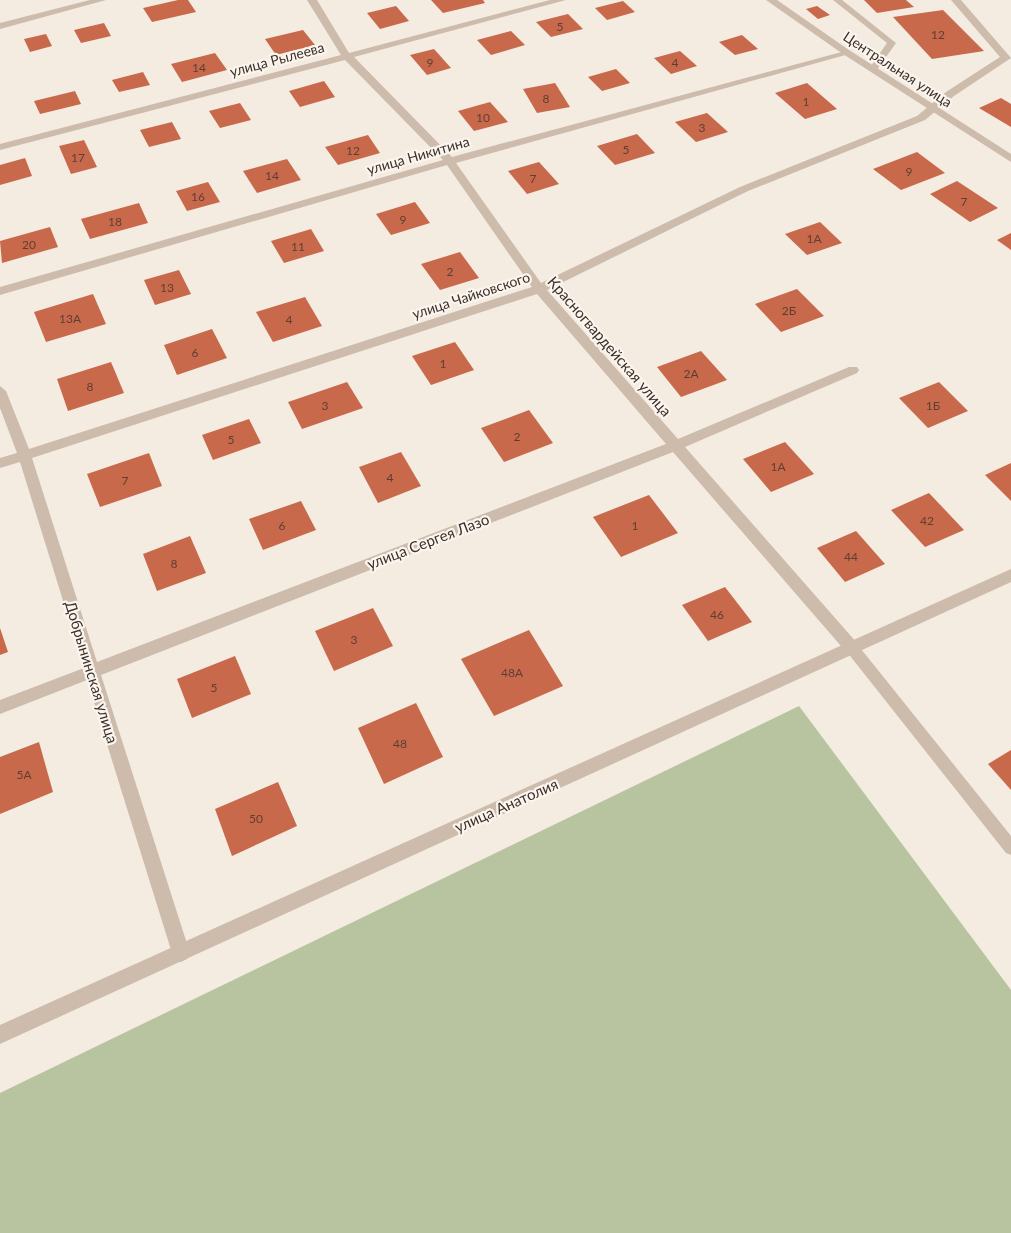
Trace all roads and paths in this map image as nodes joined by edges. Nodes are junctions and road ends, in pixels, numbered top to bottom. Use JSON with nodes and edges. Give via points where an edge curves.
{"nodes":[{"id":1,"x":101,"y":0,"type":"edge"},
{"id":2,"x":312,"y":0,"type":"edge"},
{"id":3,"x":561,"y":0,"type":"edge"},
{"id":4,"x":771,"y":0,"type":"edge"},
{"id":5,"x":837,"y":0,"type":"edge"},
{"id":6,"x":956,"y":0,"type":"edge"},
{"id":7,"x":0,"y":26,"type":"edge"},
{"id":8,"x":846,"y":52,"type":"junction"},
{"id":9,"x":346,"y":55,"type":"junction"},
{"id":10,"x":873,"y":69,"type":"junction"},
{"id":11,"x":933,"y":108,"type":"junction"},
{"id":12,"x":0,"y":147,"type":"edge"},
{"id":13,"x":1011,"y":159,"type":"edge"},
{"id":14,"x":450,"y":161,"type":"junction"},
{"id":15,"x":539,"y":289,"type":"junction"},
{"id":16,"x":0,"y":291,"type":"edge"},
{"id":17,"x":853,"y":370,"type":"dead end"},
{"id":18,"x":0,"y":391,"type":"edge"},
{"id":19,"x":674,"y":446,"type":"junction"},
{"id":20,"x":24,"y":454,"type":"junction"},
{"id":21,"x":0,"y":462,"type":"edge"},
{"id":22,"x":1011,"y":575,"type":"edge"},
{"id":23,"x":852,"y":648,"type":"junction"},
{"id":24,"x":92,"y":671,"type":"junction"},
{"id":25,"x":0,"y":707,"type":"edge"},
{"id":26,"x":1011,"y":848,"type":"edge"},
{"id":27,"x":181,"y":953,"type":"junction"},
{"id":28,"x":0,"y":1035,"type":"edge"}],
"edges":[{"from":1,"to":7,"type":"street"},
{"from":2,"to":9,"type":"street","name":"Красногвардейская улица"},
{"from":3,"to":9,"type":"street","name":"улица Рылеева"},
{"from":4,"to":8,"type":"street","name":"Центральная улица"},
{"from":5,"to":10,"type":"lane","via":[[892,43]]},
{"from":6,"to":11,"type":"street","name":"улица Чайковского","via":[[1006,58]]},
{"from":8,"to":10,"type":"street","name":"Центральная улица"},
{"from":8,"to":14,"type":"street","name":"улица Никитина"},
{"from":9,"to":12,"type":"street","name":"улица Рылеева"},
{"from":9,"to":14,"type":"street","name":"Красногвардейская улица"},
{"from":10,"to":11,"type":"street","name":"Центральная улица"},
{"from":11,"to":13,"type":"street","name":"Центральная улица"},
{"from":11,"to":15,"type":"street","name":"улица Чайковского","via":[[921,118],[744,189]]},
{"from":14,"to":15,"type":"street","name":"Красногвардейская улица"},
{"from":14,"to":16,"type":"street","name":"улица Никитина"},
{"from":15,"to":19,"type":"street","name":"Красногвардейская улица"},
{"from":15,"to":20,"type":"street","name":"улица Чайковского"},
{"from":17,"to":19,"type":"street","name":"улица Сергея Лазо"},
{"from":18,"to":20,"type":"street","name":"Добрынинская улица"},
{"from":19,"to":23,"type":"street","name":"Красногвардейская улица"},
{"from":19,"to":24,"type":"street","name":"улица Сергея Лазо"},
{"from":20,"to":21,"type":"street","name":"улица Чайковского"},
{"from":20,"to":24,"type":"street","name":"Добрынинская улица"},
{"from":22,"to":23,"type":"street","name":"улица Анатолия"},
{"from":23,"to":26,"type":"lane"},
{"from":23,"to":27,"type":"street","name":"улица Анатолия"},
{"from":24,"to":25,"type":"street","name":"улица Сергея Лазо"},
{"from":24,"to":27,"type":"street","name":"Добрынинская улица"},
{"from":27,"to":28,"type":"street","name":"улица Анатолия"}]}
